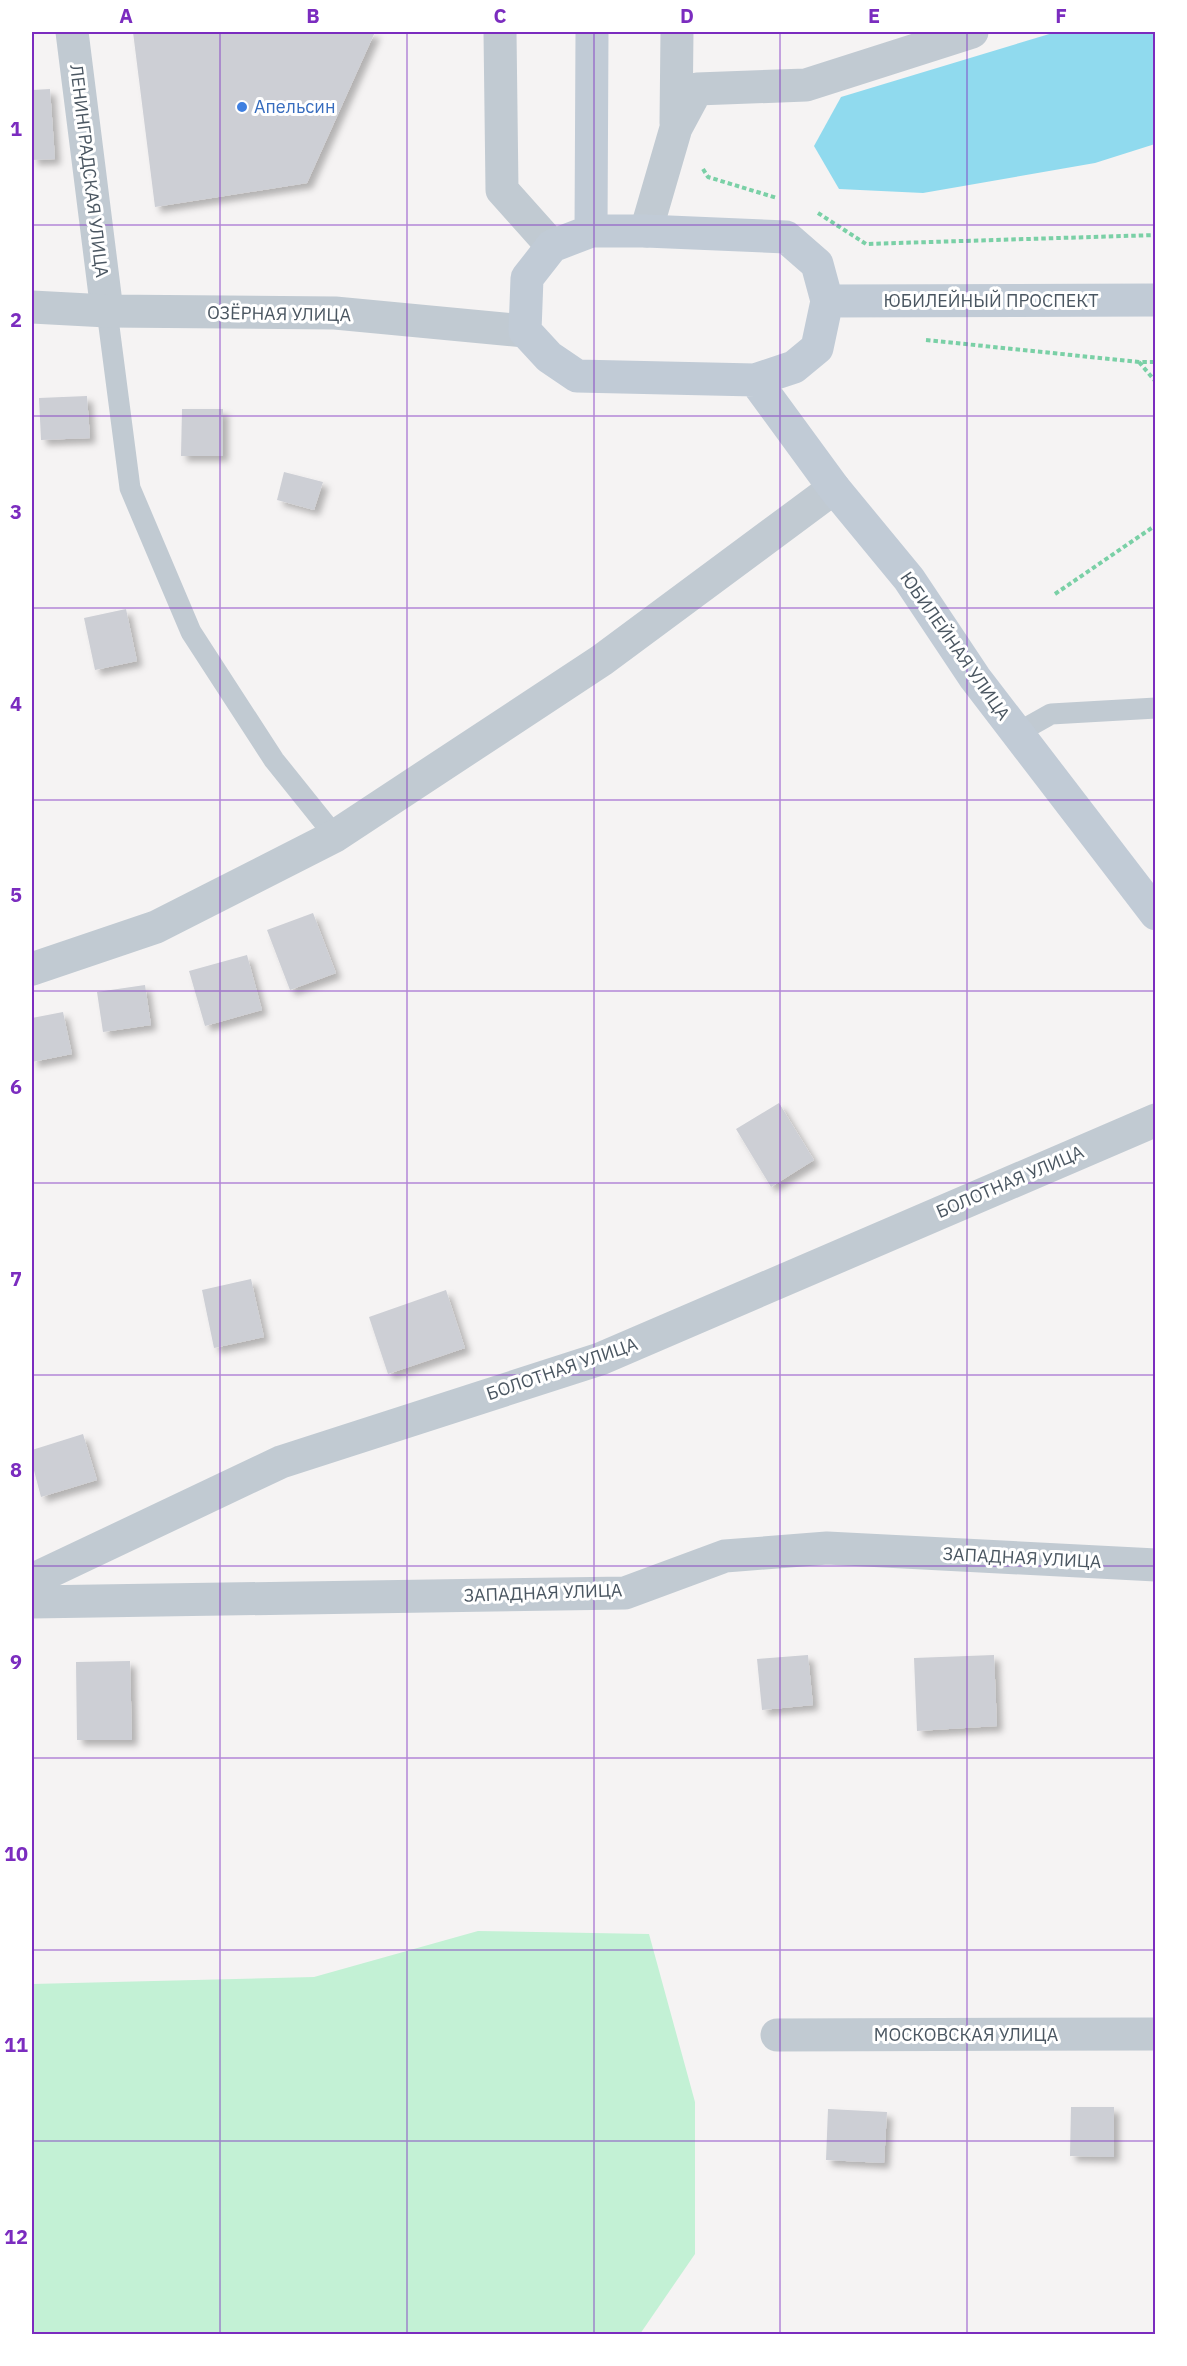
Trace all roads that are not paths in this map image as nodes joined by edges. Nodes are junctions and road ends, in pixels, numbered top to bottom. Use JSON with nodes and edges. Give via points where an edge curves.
{"nodes":[{"id":1,"x":72,"y":32,"type":"edge"},
{"id":2,"x":500,"y":32,"type":"edge"},
{"id":3,"x":592,"y":32,"type":"edge"},
{"id":4,"x":677,"y":32,"type":"edge"},
{"id":5,"x":972,"y":32,"type":"edge"},
{"id":6,"x":676,"y":128,"type":"junction"},
{"id":7,"x":591,"y":231,"type":"junction"},
{"id":8,"x":646,"y":231,"type":"junction"},
{"id":9,"x":552,"y":246,"type":"junction"},
{"id":10,"x":1155,"y":300,"type":"edge"},
{"id":11,"x":826,"y":301,"type":"junction"},
{"id":12,"x":32,"y":307,"type":"edge"},
{"id":13,"x":107,"y":311,"type":"junction"},
{"id":14,"x":525,"y":331,"type":"junction"},
{"id":15,"x":754,"y":380,"type":"junction"},
{"id":16,"x":834,"y":488,"type":"junction"},
{"id":17,"x":1155,"y":708,"type":"edge"},
{"id":18,"x":1017,"y":733,"type":"junction"},
{"id":19,"x":335,"y":836,"type":"junction"},
{"id":20,"x":1155,"y":914,"type":"edge"},
{"id":21,"x":32,"y":969,"type":"edge"},
{"id":22,"x":1155,"y":1120,"type":"edge"},
{"id":23,"x":1155,"y":1565,"type":"edge"},
{"id":24,"x":32,"y":1580,"type":"edge"},
{"id":25,"x":32,"y":1602,"type":"edge"},
{"id":26,"x":1155,"y":2034,"type":"edge"},
{"id":27,"x":777,"y":2035,"type":"dead end"}],
"edges":[{"from":1,"to":13,"type":"street","name":"ЛЕНИНГРАДСКАЯ УЛИЦА"},
{"from":2,"to":9,"type":"street","via":[[502,190]]},
{"from":3,"to":7,"type":"main road"},
{"from":4,"to":6,"type":"street"},
{"from":5,"to":6,"type":"street","via":[[806,85],[697,89]]},
{"from":6,"to":8,"type":"street"},
{"from":7,"to":8,"type":"main road"},
{"from":7,"to":9,"type":"main road"},
{"from":8,"to":11,"type":"main road","via":[[786,237],[817,264]]},
{"from":9,"to":14,"type":"main road","via":[[527,278]]},
{"from":10,"to":11,"type":"main road","name":"ЮБИЛЕЙНЫЙ ПРОСПЕКТ"},
{"from":11,"to":15,"type":"main road","via":[[817,348],[794,367]]},
{"from":12,"to":13,"type":"street","name":"ОЗЁРНАЯ УЛИЦА"},
{"from":13,"to":14,"type":"street","name":"ОЗЁРНАЯ УЛИЦА","via":[[335,313]]},
{"from":13,"to":19,"type":"lane","via":[[130,488],[187,622],[274,760]]},
{"from":14,"to":15,"type":"main road","via":[[549,357],[577,376]]},
{"from":15,"to":16,"type":"main road","name":"ЮБИЛЕЙНАЯ УЛИЦА"},
{"from":16,"to":18,"type":"main road","name":"ЮБИЛЕЙНАЯ УЛИЦА","via":[[909,579]]},
{"from":16,"to":19,"type":"street","via":[[602,660]]},
{"from":17,"to":18,"type":"lane","via":[[1051,714]]},
{"from":18,"to":20,"type":"main road","name":"ЮБИЛЕЙНАЯ УЛИЦА"},
{"from":19,"to":21,"type":"street","via":[[156,927]]},
{"from":22,"to":24,"type":"street","name":"БОЛОТНАЯ УЛИЦА","via":[[600,1359],[281,1462]]},
{"from":23,"to":25,"type":"street","name":"ЗАПАДНАЯ УЛИЦА","via":[[827,1548],[725,1556],[625,1593]]},
{"from":26,"to":27,"type":"street","name":"МОСКОВСКАЯ УЛИЦА"}]}
